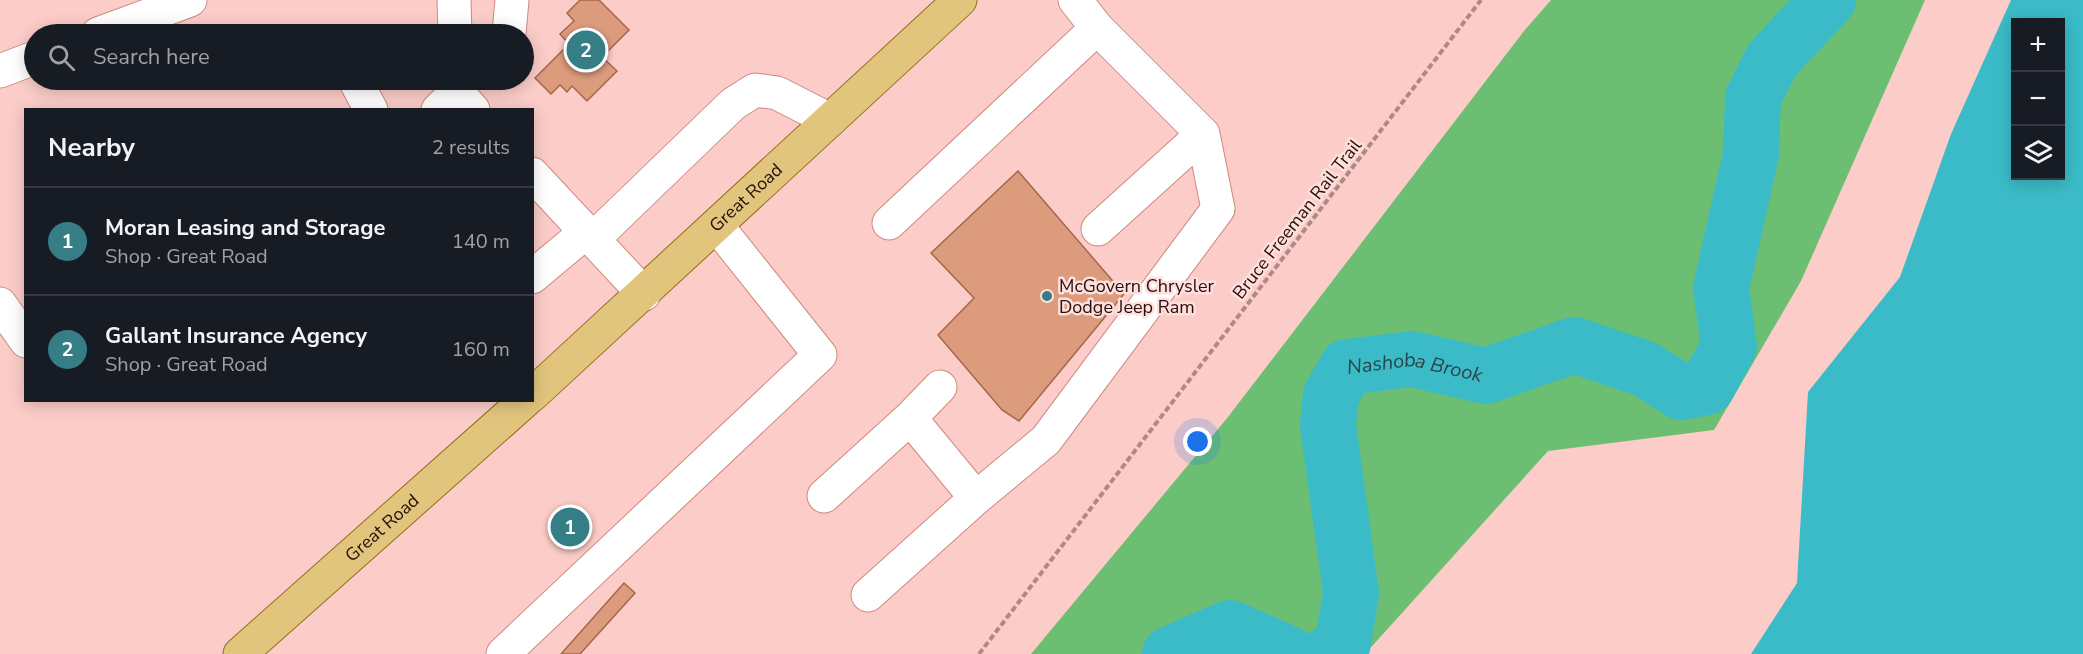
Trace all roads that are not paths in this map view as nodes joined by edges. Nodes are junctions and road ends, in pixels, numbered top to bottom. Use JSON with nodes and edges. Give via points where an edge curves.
{"nodes":[{"id":1,"x":190,"y":0,"type":"edge"},
{"id":2,"x":454,"y":0,"type":"edge"},
{"id":3,"x":512,"y":0,"type":"edge"},
{"id":4,"x":960,"y":0,"type":"edge"},
{"id":5,"x":1075,"y":0,"type":"edge"},
{"id":6,"x":125,"y":24,"type":"edge"},
{"id":7,"x":455,"y":24,"type":"edge"},
{"id":8,"x":510,"y":24,"type":"edge"},
{"id":9,"x":1097,"y":28,"type":"junction"},
{"id":10,"x":24,"y":62,"type":"edge"},
{"id":11,"x":0,"y":71,"type":"edge"},
{"id":12,"x":360,"y":90,"type":"edge"},
{"id":13,"x":370,"y":108,"type":"edge"},
{"id":14,"x":831,"y":120,"type":"junction"},
{"id":15,"x":1203,"y":134,"type":"junction"},
{"id":16,"x":534,"y":176,"type":"edge"},
{"id":17,"x":890,"y":223,"type":"dead end"},
{"id":18,"x":717,"y":226,"type":"junction"},
{"id":19,"x":1098,"y":229,"type":"dead end"},
{"id":20,"x":590,"y":236,"type":"junction"},
{"id":21,"x":534,"y":276,"type":"edge"},
{"id":22,"x":644,"y":294,"type":"junction"},
{"id":23,"x":0,"y":304,"type":"edge"},
{"id":24,"x":24,"y":338,"type":"edge"},
{"id":25,"x":940,"y":387,"type":"dead end"},
{"id":26,"x":534,"y":393,"type":"edge"},
{"id":27,"x":524,"y":402,"type":"edge"},
{"id":28,"x":910,"y":418,"type":"junction"},
{"id":29,"x":824,"y":495,"type":"dead end"},
{"id":30,"x":976,"y":498,"type":"junction"},
{"id":31,"x":868,"y":595,"type":"dead end"},
{"id":32,"x":240,"y":654,"type":"edge"},
{"id":33,"x":503,"y":654,"type":"edge"}],
"edges":[{"from":1,"to":6,"type":"lane"},
{"from":2,"to":7,"type":"lane"},
{"from":3,"to":8,"type":"lane"},
{"from":4,"to":14,"type":"main road","name":"Great Road"},
{"from":5,"to":9,"type":"lane"},
{"from":9,"to":15,"type":"lane"},
{"from":9,"to":17,"type":"lane"},
{"from":10,"to":11,"type":"lane"},
{"from":12,"to":13,"type":"lane"},
{"from":14,"to":18,"type":"main road","name":"Great Road"},
{"from":14,"to":20,"type":"lane","via":[[777,93],[755,90],[733,104]]},
{"from":15,"to":19,"type":"lane"},
{"from":15,"to":30,"type":"lane","via":[[1218,209],[1046,440]]},
{"from":16,"to":20,"type":"lane"},
{"from":18,"to":22,"type":"main road","name":"Great Road"},
{"from":18,"to":33,"type":"lane","via":[[819,354]]},
{"from":20,"to":21,"type":"lane"},
{"from":20,"to":22,"type":"lane"},
{"from":22,"to":26,"type":"main road","name":"Great Road"},
{"from":23,"to":24,"type":"lane"},
{"from":25,"to":28,"type":"lane"},
{"from":27,"to":32,"type":"main road","name":"Great Road"},
{"from":28,"to":29,"type":"lane"},
{"from":28,"to":30,"type":"lane"},
{"from":30,"to":31,"type":"lane"}]}
